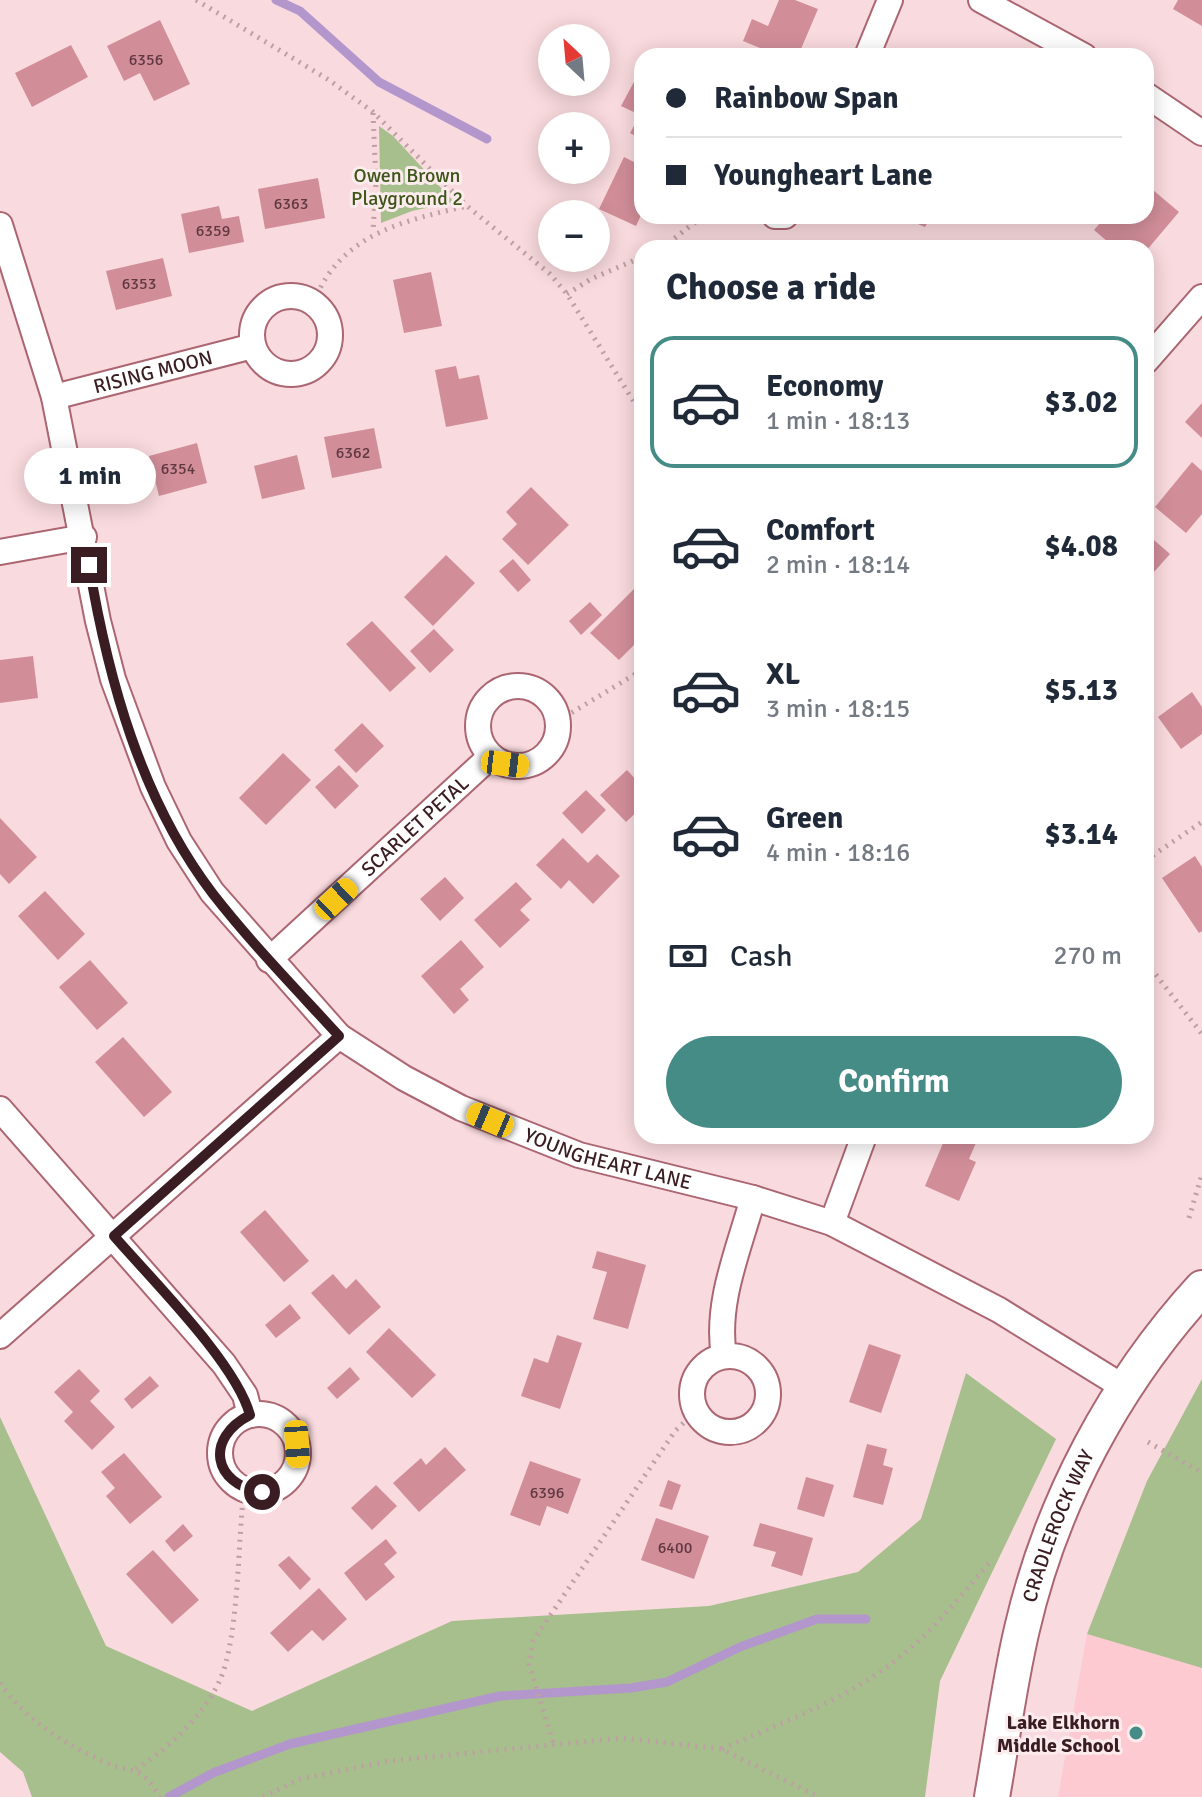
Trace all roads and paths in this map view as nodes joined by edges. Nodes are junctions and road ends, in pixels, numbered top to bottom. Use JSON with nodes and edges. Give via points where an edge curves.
{"nodes":[{"id":1,"x":196,"y":0,"type":"edge"},
{"id":2,"x":890,"y":0,"type":"edge"},
{"id":3,"x":981,"y":0,"type":"edge"},
{"id":4,"x":870,"y":48,"type":"edge"},
{"id":5,"x":1069,"y":48,"type":"edge"},
{"id":6,"x":1154,"y":100,"type":"edge"},
{"id":7,"x":373,"y":112,"type":"junction"},
{"id":8,"x":1202,"y":133,"type":"edge"},
{"id":9,"x":467,"y":206,"type":"junction"},
{"id":10,"x":693,"y":224,"type":"edge"},
{"id":11,"x":0,"y":225,"type":"edge"},
{"id":12,"x":373,"y":232,"type":"junction"},
{"id":13,"x":672,"y":240,"type":"edge"},
{"id":14,"x":634,"y":260,"type":"edge"},
{"id":15,"x":567,"y":294,"type":"junction"},
{"id":16,"x":1202,"y":297,"type":"edge"},
{"id":17,"x":314,"y":302,"type":"junction"},
{"id":18,"x":253,"y":346,"type":"junction"},
{"id":19,"x":1154,"y":352,"type":"edge"},
{"id":20,"x":54,"y":397,"type":"junction"},
{"id":21,"x":634,"y":402,"type":"edge"},
{"id":22,"x":84,"y":537,"type":"junction"},
{"id":23,"x":0,"y":552,"type":"edge"},
{"id":24,"x":634,"y":675,"type":"edge"},
{"id":25,"x":558,"y":721,"type":"junction"},
{"id":26,"x":491,"y":756,"type":"junction"},
{"id":27,"x":1202,"y":822,"type":"edge"},
{"id":28,"x":1154,"y":855,"type":"edge"},
{"id":29,"x":269,"y":960,"type":"junction"},
{"id":30,"x":1154,"y":972,"type":"edge"},
{"id":31,"x":1202,"y":1034,"type":"edge"},
{"id":32,"x":339,"y":1036,"type":"junction"},
{"id":33,"x":0,"y":1109,"type":"edge"},
{"id":34,"x":861,"y":1144,"type":"edge"},
{"id":35,"x":1202,"y":1174,"type":"edge"},
{"id":36,"x":753,"y":1198,"type":"junction"},
{"id":37,"x":1189,"y":1218,"type":"dead end"},
{"id":38,"x":832,"y":1223,"type":"junction"},
{"id":39,"x":114,"y":1236,"type":"junction"},
{"id":40,"x":1202,"y":1288,"type":"edge"},
{"id":41,"x":0,"y":1336,"type":"edge"},
{"id":42,"x":724,"y":1356,"type":"junction"},
{"id":43,"x":1125,"y":1388,"type":"junction"},
{"id":44,"x":695,"y":1412,"type":"junction"},
{"id":45,"x":250,"y":1415,"type":"junction"},
{"id":46,"x":1148,"y":1442,"type":"dead end"},
{"id":47,"x":1202,"y":1473,"type":"edge"},
{"id":48,"x":244,"y":1489,"type":"junction"},
{"id":49,"x":989,"y":1563,"type":"dead end"},
{"id":50,"x":0,"y":1683,"type":"edge"},
{"id":51,"x":553,"y":1742,"type":"junction"},
{"id":52,"x":721,"y":1749,"type":"junction"},
{"id":53,"x":136,"y":1769,"type":"junction"},
{"id":54,"x":160,"y":1797,"type":"edge"},
{"id":55,"x":263,"y":1797,"type":"edge"},
{"id":56,"x":819,"y":1797,"type":"edge"},
{"id":57,"x":992,"y":1797,"type":"edge"}],
"edges":[{"from":1,"to":7,"type":"path"},
{"from":2,"to":4,"type":"street"},
{"from":3,"to":5,"type":"street"},
{"from":6,"to":8,"type":"street"},
{"from":7,"to":9,"type":"path"},
{"from":7,"to":12,"type":"path"},
{"from":9,"to":12,"type":"path"},
{"from":9,"to":15,"type":"path"},
{"from":10,"to":13,"type":"path"},
{"from":11,"to":20,"type":"street","name":"YOUNGHEART LANE"},
{"from":12,"to":17,"type":"path","via":[[323,278]]},
{"from":14,"to":15,"type":"path"},
{"from":15,"to":21,"type":"path"},
{"from":16,"to":19,"type":"street"},
{"from":17,"to":18,"type":"street","via":[[281,297],[264,306],[254,320]]},
{"from":17,"to":18,"type":"street","via":[[326,315],[330,344],[309,371],[275,372]]},
{"from":18,"to":20,"type":"street","name":"RISING MOON"},
{"from":20,"to":22,"type":"street","name":"YOUNGHEART LANE"},
{"from":22,"to":23,"type":"street"},
{"from":22,"to":29,"type":"street","name":"YOUNGHEART LANE","via":[[113,679],[153,787],[212,892]]},
{"from":24,"to":25,"type":"path"},
{"from":25,"to":26,"type":"street","via":[[557,735],[542,758],[522,766]]},
{"from":25,"to":26,"type":"street","via":[[551,704],[528,687],[495,693],[478,721],[480,739]]},
{"from":26,"to":29,"type":"street","name":"SCARLET PETAL"},
{"from":27,"to":28,"type":"path"},
{"from":29,"to":32,"type":"street","name":"YOUNGHEART LANE"},
{"from":30,"to":31,"type":"path"},
{"from":32,"to":36,"type":"street","name":"YOUNGHEART LANE","via":[[404,1078],[518,1132],[579,1155]]},
{"from":32,"to":39,"type":"street"},
{"from":33,"to":39,"type":"street"},
{"from":34,"to":38,"type":"street"},
{"from":35,"to":37,"type":"path"},
{"from":36,"to":38,"type":"street","name":"YOUNGHEART LANE"},
{"from":36,"to":42,"type":"street","via":[[723,1308]]},
{"from":38,"to":43,"type":"street","name":"YOUNGHEART LANE","via":[[987,1303]]},
{"from":39,"to":41,"type":"street"},
{"from":39,"to":45,"type":"street","via":[[224,1364],[245,1395]]},
{"from":40,"to":43,"type":"street","name":"CRADLEROCK WAY"},
{"from":42,"to":44,"type":"street","via":[[710,1361],[693,1382]]},
{"from":42,"to":44,"type":"street","via":[[743,1357],[764,1375],[766,1409],[745,1430],[727,1433],[704,1423]]},
{"from":43,"to":57,"type":"street","name":"CRADLEROCK WAY","via":[[1083,1462],[1041,1567],[1022,1629]]},
{"from":44,"to":51,"type":"path","via":[[675,1431],[533,1641],[529,1664]]},
{"from":45,"to":48,"type":"street","via":[[232,1424],[220,1450],[223,1470]]},
{"from":45,"to":48,"type":"street","via":[[267,1415],[290,1429],[298,1460],[279,1486],[262,1492]]},
{"from":46,"to":47,"type":"path"},
{"from":48,"to":53,"type":"path","via":[[232,1623],[221,1678],[179,1733]]},
{"from":49,"to":52,"type":"path","via":[[930,1631],[895,1661],[862,1683]]},
{"from":50,"to":53,"type":"path","via":[[39,1725],[109,1764]]},
{"from":51,"to":52,"type":"path","via":[[621,1738]]},
{"from":51,"to":55,"type":"path","via":[[389,1761],[300,1779]]},
{"from":52,"to":56,"type":"path"},
{"from":53,"to":54,"type":"path","via":[[149,1778]]}]}
